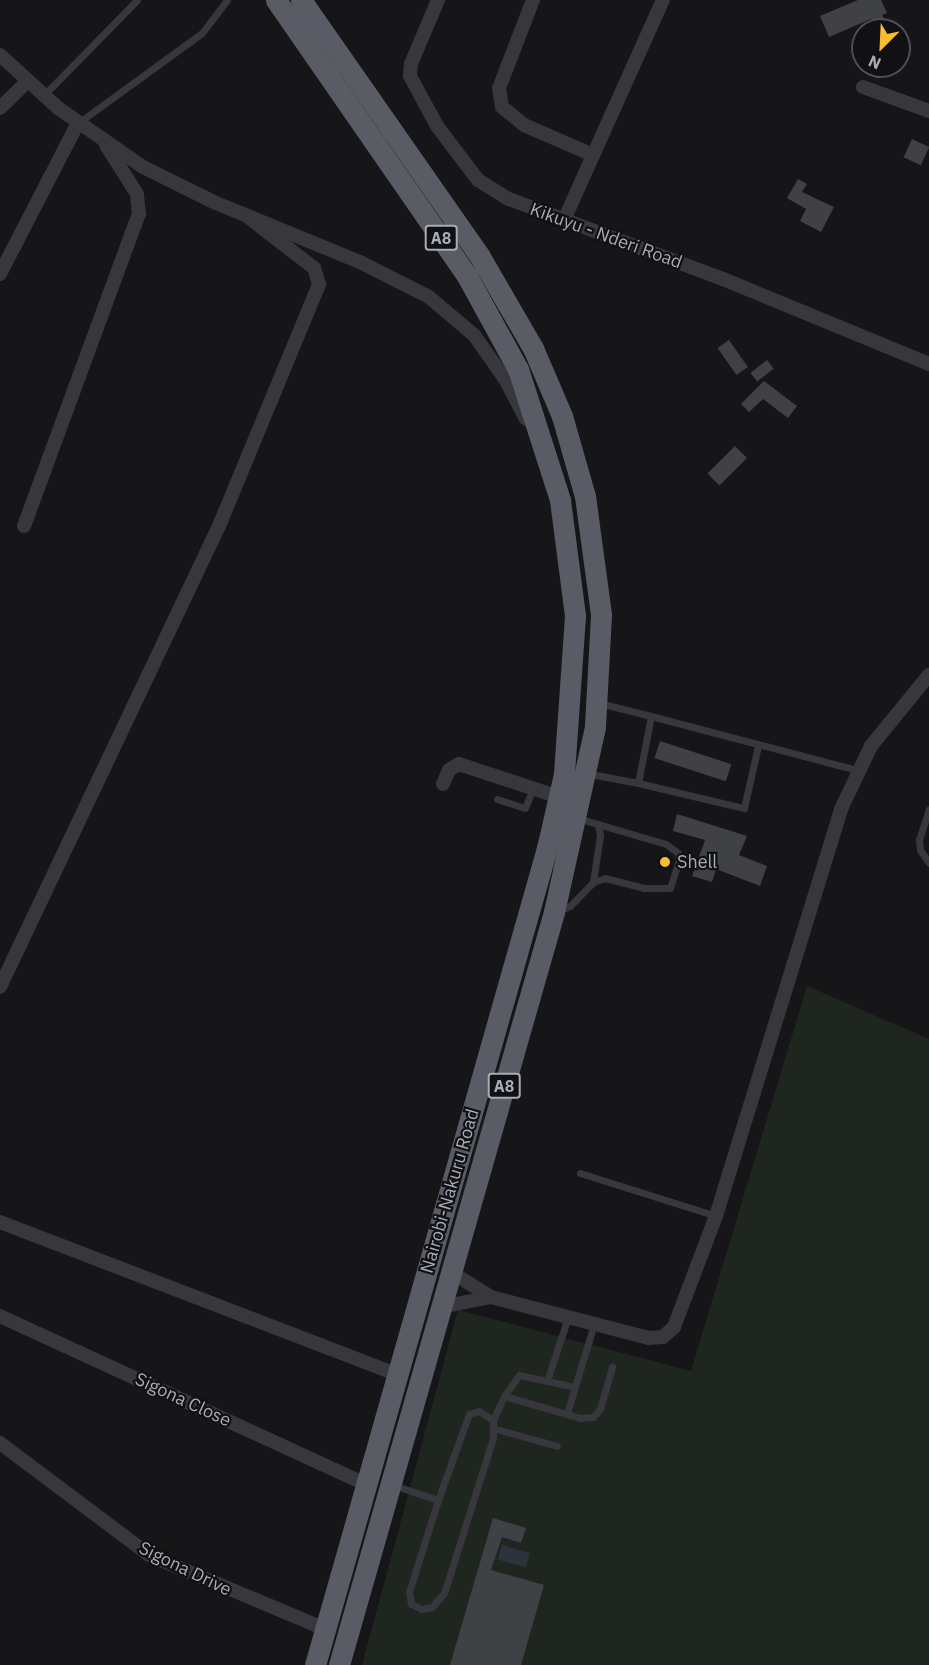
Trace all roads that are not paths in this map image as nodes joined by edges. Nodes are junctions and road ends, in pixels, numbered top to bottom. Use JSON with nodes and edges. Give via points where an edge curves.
{"nodes":[{"id":1,"x":137,"y":0,"type":"edge"},
{"id":2,"x":227,"y":0,"type":"edge"},
{"id":3,"x":276,"y":0,"type":"edge"},
{"id":4,"x":301,"y":0,"type":"edge"},
{"id":5,"x":438,"y":0,"type":"edge"},
{"id":6,"x":533,"y":0,"type":"edge"},
{"id":7,"x":663,"y":0,"type":"edge"},
{"id":8,"x":0,"y":55,"type":"edge"},
{"id":9,"x":27,"y":82,"type":"junction"},
{"id":10,"x":863,"y":87,"type":"dead end"},
{"id":11,"x":43,"y":96,"type":"junction"},
{"id":12,"x":0,"y":108,"type":"edge"},
{"id":13,"x":929,"y":111,"type":"edge"},
{"id":14,"x":78,"y":123,"type":"junction"},
{"id":15,"x":104,"y":142,"type":"junction"},
{"id":16,"x":593,"y":155,"type":"junction"},
{"id":17,"x":248,"y":217,"type":"junction"},
{"id":18,"x":564,"y":220,"type":"junction"},
{"id":19,"x":0,"y":274,"type":"edge"},
{"id":20,"x":929,"y":364,"type":"edge"},
{"id":21,"x":560,"y":500,"type":"junction"},
{"id":22,"x":24,"y":526,"type":"dead end"},
{"id":23,"x":929,"y":675,"type":"edge"},
{"id":24,"x":599,"y":703,"type":"junction"},
{"id":25,"x":651,"y":716,"type":"junction"},
{"id":26,"x":758,"y":746,"type":"junction"},
{"id":27,"x":857,"y":770,"type":"junction"},
{"id":28,"x":586,"y":773,"type":"junction"},
{"id":29,"x":638,"y":783,"type":"junction"},
{"id":30,"x":443,"y":784,"type":"dead end"},
{"id":31,"x":533,"y":788,"type":"junction"},
{"id":32,"x":559,"y":797,"type":"junction"},
{"id":33,"x":497,"y":799,"type":"dead end"},
{"id":34,"x":929,"y":809,"type":"edge"},
{"id":35,"x":577,"y":818,"type":"junction"},
{"id":36,"x":598,"y":824,"type":"junction"},
{"id":37,"x":929,"y":863,"type":"edge"},
{"id":38,"x":593,"y":882,"type":"junction"},
{"id":39,"x":554,"y":912,"type":"junction"},
{"id":40,"x":0,"y":987,"type":"edge"},
{"id":41,"x":580,"y":1173,"type":"dead end"},
{"id":42,"x":716,"y":1216,"type":"junction"},
{"id":43,"x":0,"y":1222,"type":"edge"},
{"id":44,"x":451,"y":1272,"type":"junction"},
{"id":45,"x":491,"y":1297,"type":"junction"},
{"id":46,"x":441,"y":1307,"type":"junction"},
{"id":47,"x":0,"y":1316,"type":"edge"},
{"id":48,"x":568,"y":1317,"type":"junction"},
{"id":49,"x":594,"y":1324,"type":"junction"},
{"id":50,"x":612,"y":1367,"type":"dead end"},
{"id":51,"x":399,"y":1375,"type":"junction"},
{"id":52,"x":547,"y":1381,"type":"junction"},
{"id":53,"x":575,"y":1387,"type":"junction"},
{"id":54,"x":504,"y":1396,"type":"junction"},
{"id":55,"x":567,"y":1413,"type":"junction"},
{"id":56,"x":493,"y":1420,"type":"junction"},
{"id":57,"x":496,"y":1429,"type":"junction"},
{"id":58,"x":0,"y":1443,"type":"edge"},
{"id":59,"x":557,"y":1446,"type":"dead end"},
{"id":60,"x":366,"y":1484,"type":"junction"},
{"id":61,"x":390,"y":1484,"type":"junction"},
{"id":62,"x":438,"y":1500,"type":"junction"},
{"id":63,"x":325,"y":1629,"type":"junction"},
{"id":64,"x":315,"y":1665,"type":"edge"},
{"id":65,"x":339,"y":1665,"type":"edge"}],
"edges":[{"from":1,"to":11,"type":"lane"},
{"from":2,"to":14,"type":"lane","via":[[202,33]]},
{"from":3,"to":21,"type":"highway","number":"A8","via":[[481,299],[518,369]]},
{"from":4,"to":24,"type":"highway","number":"A8","via":[[479,255],[547,378],[585,496],[600,615]]},
{"from":5,"to":18,"type":"street","name":"Kikuyu - Nderi Road","via":[[411,64],[412,84],[436,126],[478,180],[508,199]]},
{"from":6,"to":16,"type":"street","via":[[499,88],[502,107],[524,125]]},
{"from":7,"to":16,"type":"street"},
{"from":8,"to":9,"type":"street"},
{"from":9,"to":11,"type":"street"},
{"from":9,"to":12,"type":"street"},
{"from":10,"to":13,"type":"street"},
{"from":11,"to":14,"type":"street"},
{"from":14,"to":15,"type":"street"},
{"from":14,"to":19,"type":"street"},
{"from":15,"to":17,"type":"street","via":[[169,182]]},
{"from":15,"to":22,"type":"street","via":[[137,194],[139,214]]},
{"from":16,"to":18,"type":"street"},
{"from":17,"to":21,"type":"street","via":[[360,262],[429,297],[464,324],[506,379],[533,432]]},
{"from":17,"to":40,"type":"street","via":[[314,268],[319,284],[219,526]]},
{"from":18,"to":20,"type":"street","name":"Kikuyu - Nderi Road","via":[[723,279]]},
{"from":21,"to":32,"type":"highway","name":"Nairobi-Nakuru Road","number":"A8","via":[[575,616],[572,701]]},
{"from":23,"to":27,"type":"street","via":[[878,736]]},
{"from":24,"to":25,"type":"lane"},
{"from":24,"to":28,"type":"highway","number":"A8"},
{"from":25,"to":26,"type":"lane"},
{"from":25,"to":29,"type":"lane"},
{"from":26,"to":27,"type":"lane"},
{"from":26,"to":29,"type":"lane","via":[[744,808]]},
{"from":27,"to":42,"type":"street","via":[[841,808]]},
{"from":28,"to":29,"type":"lane"},
{"from":28,"to":35,"type":"highway","number":"A8"},
{"from":30,"to":31,"type":"street","via":[[449,770],[459,764]]},
{"from":31,"to":32,"type":"street"},
{"from":31,"to":33,"type":"lane","via":[[525,808]]},
{"from":32,"to":51,"type":"highway","name":"Nairobi-Nakuru Road","number":"A8"},
{"from":34,"to":37,"type":"lane","via":[[920,840],[920,850]]},
{"from":35,"to":36,"type":"lane"},
{"from":35,"to":39,"type":"highway","number":"A8"},
{"from":36,"to":38,"type":"lane","via":[[600,836]]},
{"from":36,"to":38,"type":"lane","via":[[666,844],[678,853],[679,860],[670,888],[644,888],[605,878]]},
{"from":38,"to":39,"type":"lane","via":[[570,906]]},
{"from":39,"to":44,"type":"highway","number":"A8"},
{"from":41,"to":42,"type":"lane"},
{"from":42,"to":49,"type":"street","via":[[678,1317],[667,1335],[648,1338]]},
{"from":43,"to":51,"type":"street"},
{"from":44,"to":45,"type":"street"},
{"from":44,"to":46,"type":"highway","number":"A8"},
{"from":45,"to":46,"type":"street"},
{"from":45,"to":48,"type":"street"},
{"from":46,"to":61,"type":"highway","number":"A8"},
{"from":47,"to":60,"type":"street","name":"Sigona Close"},
{"from":48,"to":49,"type":"street"},
{"from":48,"to":52,"type":"lane"},
{"from":49,"to":53,"type":"lane"},
{"from":50,"to":55,"type":"lane","via":[[597,1414],[580,1418]]},
{"from":51,"to":60,"type":"highway","name":"Nairobi-Nakuru Road","number":"A8"},
{"from":52,"to":53,"type":"lane"},
{"from":52,"to":54,"type":"lane","via":[[519,1375]]},
{"from":53,"to":55,"type":"lane"},
{"from":54,"to":55,"type":"lane"},
{"from":54,"to":56,"type":"lane"},
{"from":56,"to":57,"type":"lane"},
{"from":56,"to":62,"type":"lane","via":[[479,1412],[469,1414]]},
{"from":57,"to":59,"type":"lane"},
{"from":57,"to":62,"type":"lane","via":[[444,1593],[439,1603],[421,1609],[411,1604],[409,1592]]},
{"from":58,"to":63,"type":"street","name":"Sigona Drive","via":[[149,1555]]},
{"from":60,"to":63,"type":"highway","name":"Nairobi-Nakuru Road","number":"A8"},
{"from":61,"to":62,"type":"lane"},
{"from":61,"to":65,"type":"highway","number":"A8"},
{"from":63,"to":64,"type":"highway","name":"Nairobi-Nakuru Road","number":"A8"}]}
